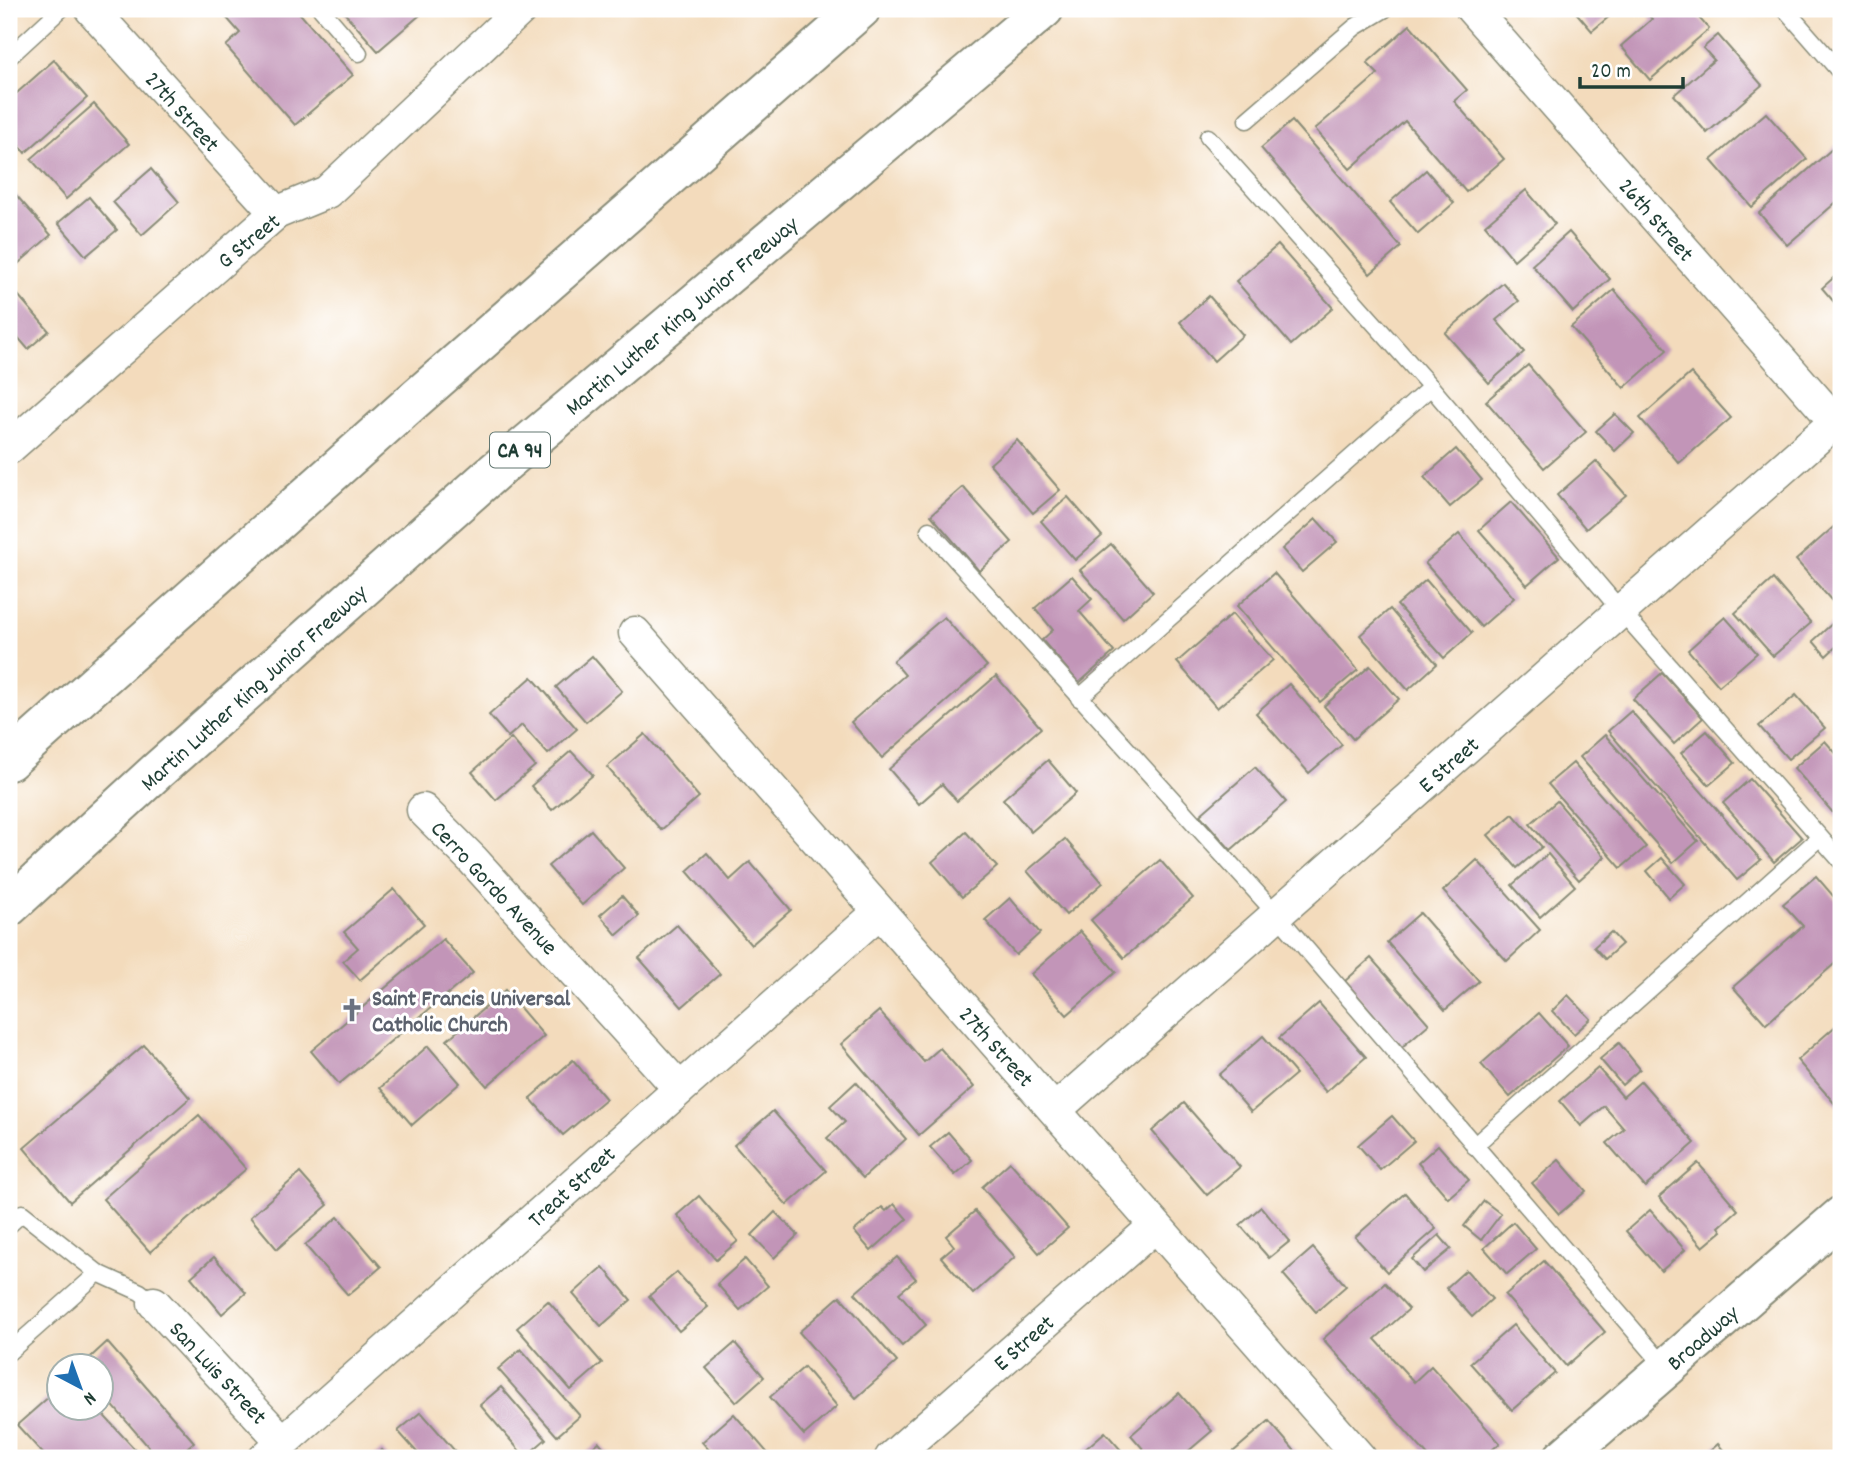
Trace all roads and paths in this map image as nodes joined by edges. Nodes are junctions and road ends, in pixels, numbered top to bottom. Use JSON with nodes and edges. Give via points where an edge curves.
{"nodes":[{"id":1,"x":61,"y":9,"type":"edge"},
{"id":2,"x":91,"y":9,"type":"edge"},
{"id":3,"x":321,"y":9,"type":"edge"},
{"id":4,"x":521,"y":9,"type":"edge"},
{"id":5,"x":861,"y":9,"type":"edge"},
{"id":6,"x":1044,"y":9,"type":"edge"},
{"id":7,"x":1385,"y":9,"type":"edge"},
{"id":8,"x":1472,"y":9,"type":"edge"},
{"id":9,"x":1785,"y":9,"type":"edge"},
{"id":10,"x":359,"y":52,"type":"dead end"},
{"id":11,"x":9,"y":57,"type":"edge"},
{"id":12,"x":1841,"y":72,"type":"edge"},
{"id":13,"x":1247,"y":120,"type":"dead end"},
{"id":14,"x":1208,"y":137,"type":"dead end"},
{"id":15,"x":276,"y":213,"type":"junction"},
{"id":16,"x":1431,"y":387,"type":"junction"},
{"id":17,"x":1839,"y":423,"type":"edge"},
{"id":18,"x":9,"y":448,"type":"edge"},
{"id":19,"x":929,"y":530,"type":"dead end"},
{"id":20,"x":1622,"y":612,"type":"junction"},
{"id":21,"x":635,"y":633,"type":"dead end"},
{"id":22,"x":1079,"y":698,"type":"junction"},
{"id":23,"x":9,"y":761,"type":"edge"},
{"id":24,"x":423,"y":810,"type":"dead end"},
{"id":25,"x":1819,"y":838,"type":"junction"},
{"id":26,"x":1841,"y":861,"type":"edge"},
{"id":27,"x":9,"y":907,"type":"edge"},
{"id":28,"x":878,"y":913,"type":"junction"},
{"id":29,"x":1277,"y":915,"type":"junction"},
{"id":30,"x":680,"y":1089,"type":"junction"},
{"id":31,"x":1055,"y":1110,"type":"junction"},
{"id":32,"x":1474,"y":1146,"type":"junction"},
{"id":33,"x":1841,"y":1216,"type":"edge"},
{"id":34,"x":9,"y":1225,"type":"edge"},
{"id":35,"x":1155,"y":1226,"type":"junction"},
{"id":36,"x":98,"y":1273,"type":"junction"},
{"id":37,"x":154,"y":1303,"type":"joint"},
{"id":38,"x":9,"y":1352,"type":"edge"},
{"id":39,"x":1667,"y":1369,"type":"junction"},
{"id":40,"x":274,"y":1450,"type":"edge"},
{"id":41,"x":891,"y":1458,"type":"edge"},
{"id":42,"x":1360,"y":1458,"type":"edge"},
{"id":43,"x":1563,"y":1458,"type":"edge"}],
"edges":[{"from":1,"to":11,"type":"lane"},
{"from":2,"to":15,"type":"street","name":"27th Street"},
{"from":3,"to":10,"type":"lane"},
{"from":4,"to":15,"type":"street","name":"G Street","via":[[327,191]]},
{"from":5,"to":23,"type":"main road"},
{"from":6,"to":27,"type":"main road","name":"Martin Luther King Junior Freeway","number":"CA 94","via":[[495,472]]},
{"from":7,"to":13,"type":"lane","via":[[1355,27]]},
{"from":8,"to":17,"type":"street","name":"26th Street"},
{"from":9,"to":12,"type":"lane"},
{"from":14,"to":16,"type":"lane"},
{"from":15,"to":18,"type":"street","name":"G Street"},
{"from":16,"to":20,"type":"lane"},
{"from":16,"to":22,"type":"lane"},
{"from":17,"to":20,"type":"street","name":"E Street"},
{"from":19,"to":22,"type":"lane"},
{"from":20,"to":25,"type":"lane"},
{"from":20,"to":29,"type":"street","name":"E Street"},
{"from":21,"to":28,"type":"street","name":"27th Street"},
{"from":22,"to":29,"type":"lane"},
{"from":24,"to":30,"type":"street","name":"Cerro Gordo Avenue"},
{"from":25,"to":26,"type":"lane"},
{"from":25,"to":32,"type":"lane"},
{"from":28,"to":30,"type":"street","name":"Treat Street"},
{"from":28,"to":31,"type":"street","name":"27th Street"},
{"from":29,"to":31,"type":"street","name":"E Street"},
{"from":29,"to":32,"type":"lane"},
{"from":30,"to":40,"type":"street","name":"Treat Street"},
{"from":31,"to":35,"type":"street","name":"27th Street"},
{"from":32,"to":39,"type":"lane"},
{"from":33,"to":39,"type":"main road","name":"Broadway"},
{"from":34,"to":36,"type":"lane","via":[[22,1213]]},
{"from":35,"to":41,"type":"street","name":"E Street"},
{"from":35,"to":42,"type":"street","name":"27th Street"},
{"from":36,"to":37,"type":"lane"},
{"from":36,"to":38,"type":"lane"},
{"from":37,"to":40,"type":"street","name":"San Luis Street"},
{"from":39,"to":43,"type":"main road","name":"Broadway"}]}
